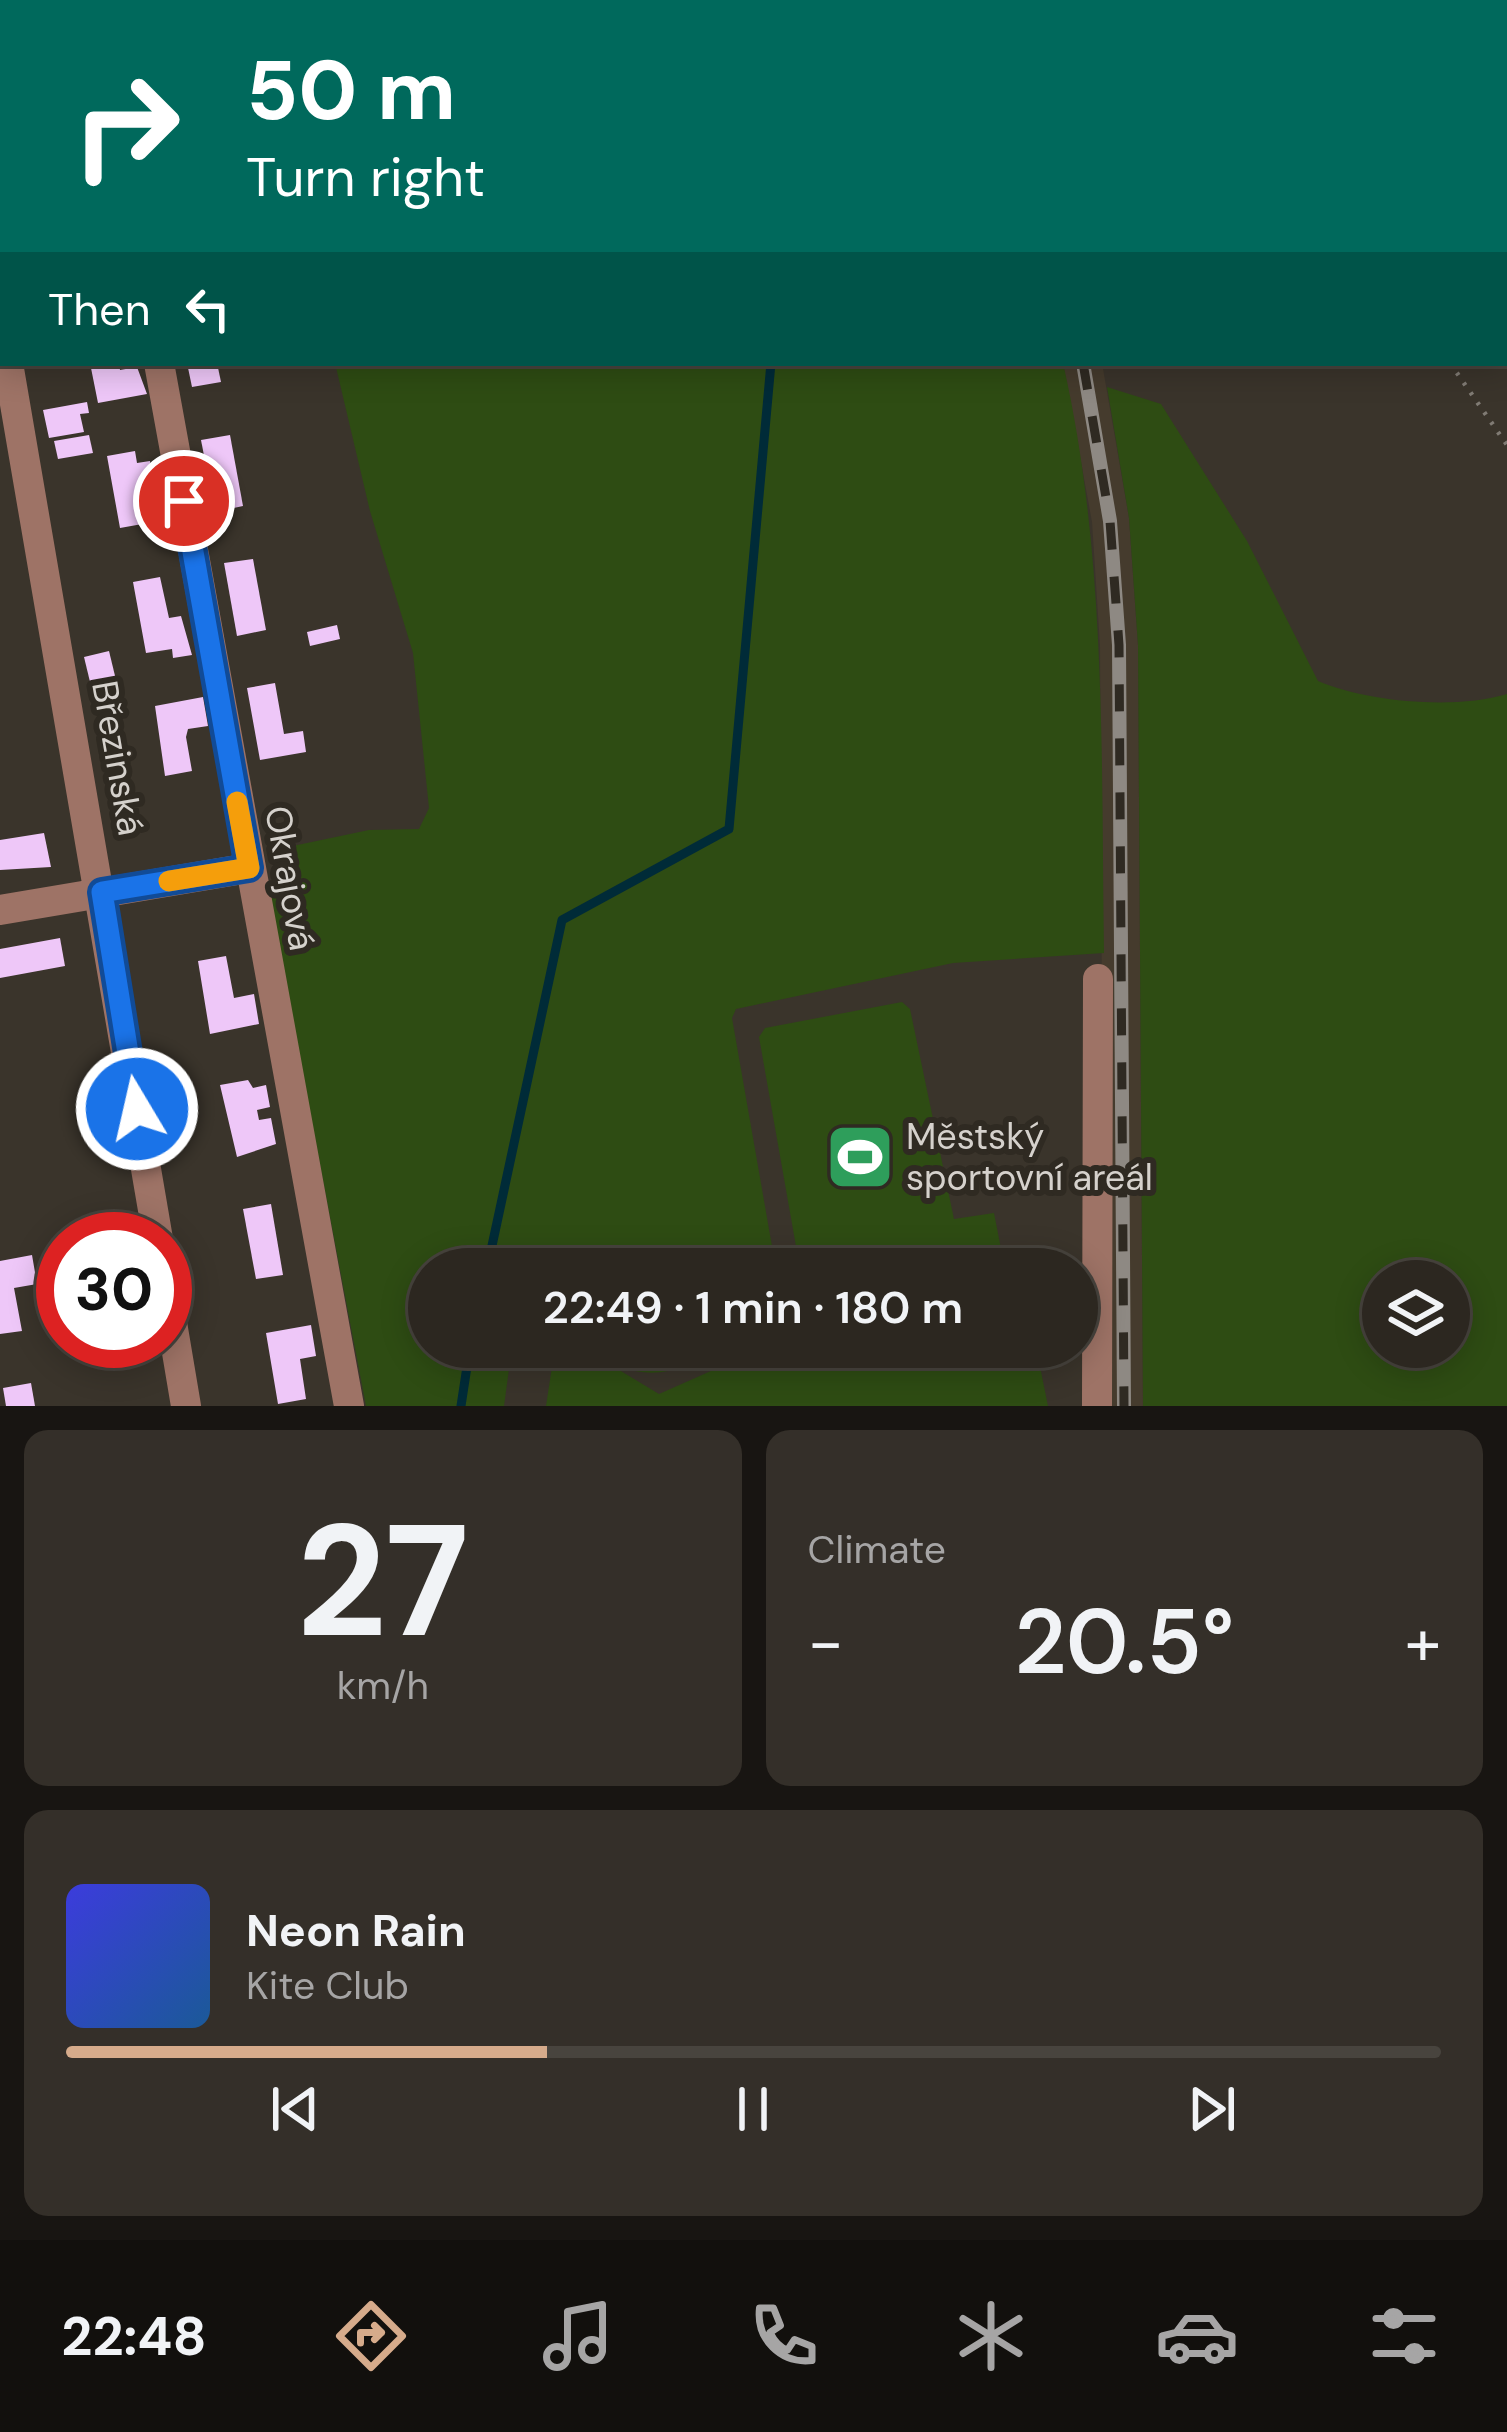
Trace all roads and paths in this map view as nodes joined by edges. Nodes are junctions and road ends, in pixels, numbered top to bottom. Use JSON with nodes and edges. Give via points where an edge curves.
{"nodes":[{"id":1,"x":9,"y":366,"type":"edge"},
{"id":2,"x":160,"y":366,"type":"edge"},
{"id":3,"x":1452,"y":366,"type":"edge"},
{"id":4,"x":1507,"y":445,"type":"edge"},
{"id":5,"x":249,"y":868,"type":"junction"},
{"id":6,"x":102,"y":892,"type":"junction"},
{"id":7,"x":0,"y":910,"type":"edge"},
{"id":8,"x":1098,"y":979,"type":"dead end"},
{"id":9,"x":154,"y":1212,"type":"edge"},
{"id":10,"x":180,"y":1368,"type":"edge"},
{"id":11,"x":186,"y":1406,"type":"edge"},
{"id":12,"x":349,"y":1406,"type":"edge"},
{"id":13,"x":1097,"y":1406,"type":"edge"}],
"edges":[{"from":1,"to":6,"type":"street","name":"Březinská"},
{"from":2,"to":5,"type":"street","name":"Okrajová"},
{"from":3,"to":4,"type":"path"},
{"from":5,"to":6,"type":"street"},
{"from":5,"to":12,"type":"street","name":"Okrajová"},
{"from":6,"to":7,"type":"street"},
{"from":6,"to":9,"type":"street","name":"Březinská"},
{"from":8,"to":13,"type":"street"},
{"from":10,"to":11,"type":"street"}]}
